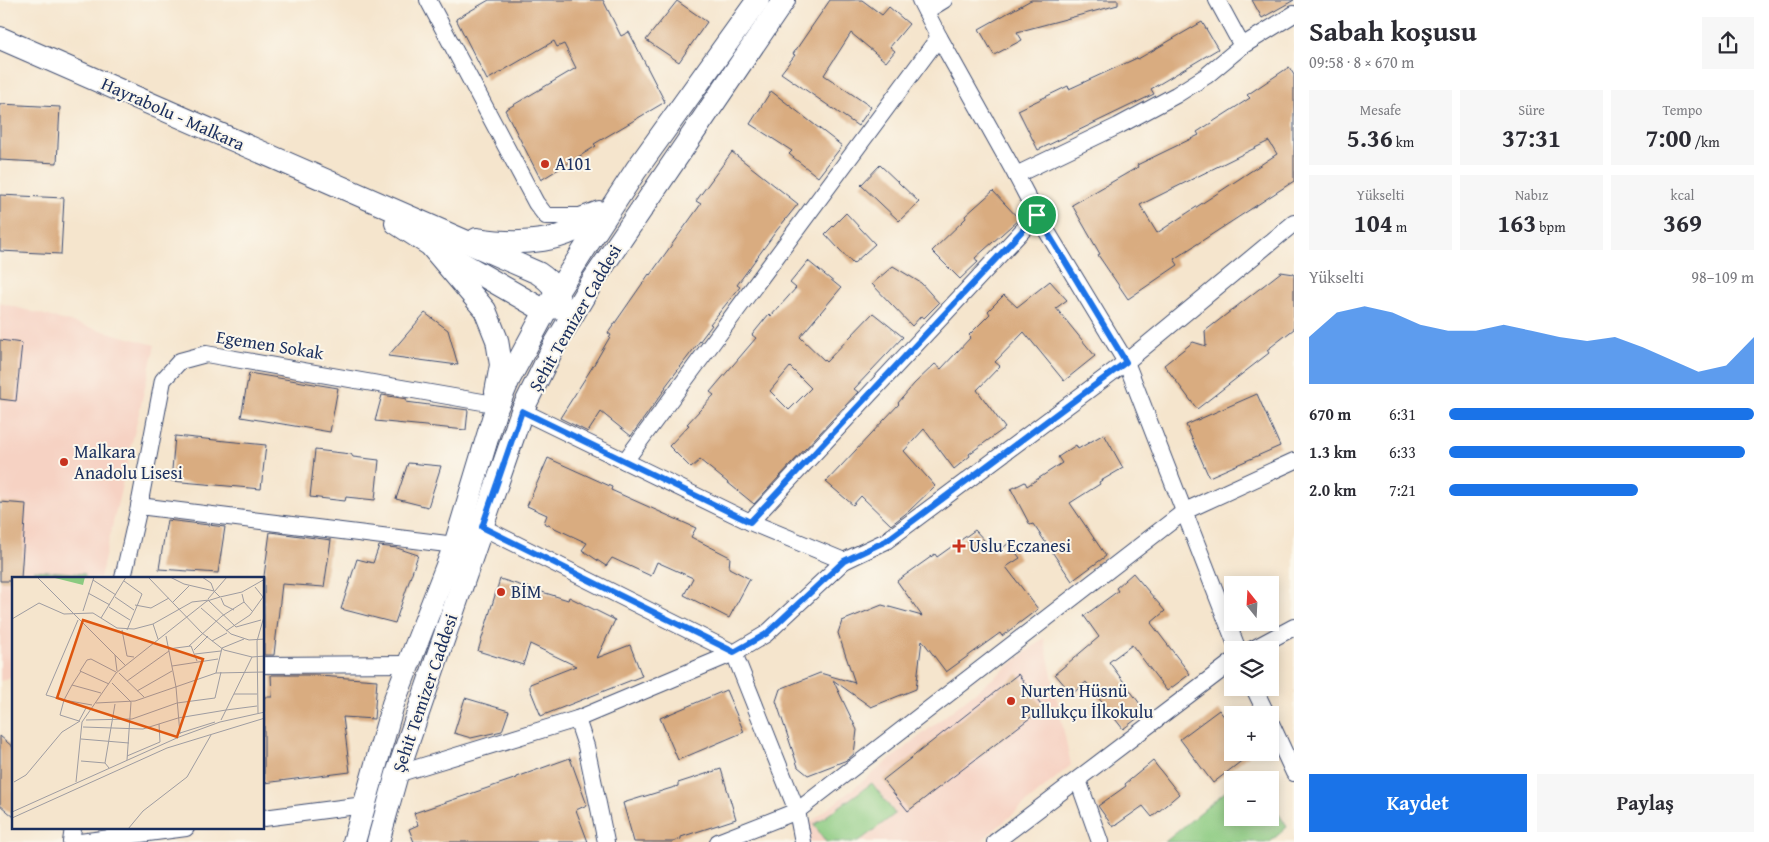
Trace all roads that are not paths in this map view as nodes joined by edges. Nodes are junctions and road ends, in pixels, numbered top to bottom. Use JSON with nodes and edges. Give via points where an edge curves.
{"nodes":[{"id":1,"x":428,"y":0,"type":"edge"},
{"id":2,"x":758,"y":0,"type":"edge"},
{"id":3,"x":784,"y":0,"type":"edge"},
{"id":4,"x":944,"y":0,"type":"edge"},
{"id":5,"x":1217,"y":0,"type":"edge"},
{"id":6,"x":923,"y":5,"type":"edge"},
{"id":7,"x":1294,"y":14,"type":"edge"},
{"id":8,"x":939,"y":37,"type":"junction"},
{"id":9,"x":0,"y":38,"type":"edge"},
{"id":10,"x":1242,"y":46,"type":"junction"},
{"id":11,"x":1016,"y":175,"type":"junction"},
{"id":12,"x":615,"y":203,"type":"junction"},
{"id":13,"x":1037,"y":215,"type":"junction"},
{"id":14,"x":1294,"y":223,"type":"edge"},
{"id":15,"x":436,"y":238,"type":"junction"},
{"id":16,"x":594,"y":280,"type":"junction"},
{"id":17,"x":556,"y":303,"type":"junction"},
{"id":18,"x":554,"y":346,"type":"junction"},
{"id":19,"x":1126,"y":362,"type":"junction"},
{"id":20,"x":494,"y":408,"type":"junction"},
{"id":21,"x":522,"y":411,"type":"junction"},
{"id":22,"x":625,"y":461,"type":"junction"},
{"id":23,"x":1294,"y":461,"type":"edge"},
{"id":24,"x":141,"y":498,"type":"junction"},
{"id":25,"x":1185,"y":511,"type":"junction"},
{"id":26,"x":750,"y":522,"type":"junction"},
{"id":27,"x":482,"y":527,"type":"junction"},
{"id":28,"x":455,"y":545,"type":"junction"},
{"id":29,"x":844,"y":561,"type":"junction"},
{"id":30,"x":123,"y":577,"type":"edge"},
{"id":31,"x":1294,"y":627,"type":"edge"},
{"id":32,"x":1235,"y":641,"type":"edge"},
{"id":33,"x":1268,"y":641,"type":"edge"},
{"id":34,"x":734,"y":652,"type":"junction"},
{"id":35,"x":409,"y":664,"type":"junction"},
{"id":36,"x":265,"y":665,"type":"edge"},
{"id":37,"x":1224,"y":668,"type":"edge"},
{"id":38,"x":577,"y":719,"type":"junction"},
{"id":39,"x":1279,"y":740,"type":"edge"},
{"id":40,"x":1294,"y":773,"type":"edge"},
{"id":41,"x":397,"y":774,"type":"junction"},
{"id":42,"x":1078,"y":780,"type":"junction"},
{"id":43,"x":364,"y":805,"type":"junction"},
{"id":44,"x":797,"y":811,"type":"junction"},
{"id":45,"x":265,"y":818,"type":"edge"},
{"id":46,"x":171,"y":830,"type":"edge"},
{"id":47,"x":80,"y":842,"type":"edge"},
{"id":48,"x":354,"y":842,"type":"edge"},
{"id":49,"x":378,"y":842,"type":"edge"},
{"id":50,"x":606,"y":842,"type":"edge"},
{"id":51,"x":718,"y":842,"type":"edge"},
{"id":52,"x":803,"y":842,"type":"edge"},
{"id":53,"x":995,"y":842,"type":"edge"},
{"id":54,"x":1100,"y":842,"type":"edge"}],
"edges":[{"from":1,"to":12,"type":"street","via":[[536,203],[546,216],[580,216]]},
{"from":2,"to":12,"type":"main road","name":"Şehit Temizer Caddesi"},
{"from":3,"to":16,"type":"main road","name":"Şehit Temizer Caddesi"},
{"from":4,"to":6,"type":"street"},
{"from":5,"to":10,"type":"street"},
{"from":6,"to":8,"type":"street"},
{"from":7,"to":10,"type":"street"},
{"from":8,"to":11,"type":"street"},
{"from":8,"to":22,"type":"street"},
{"from":9,"to":15,"type":"main road","name":"Hayrabolu - Malkara","via":[[345,190]]},
{"from":10,"to":11,"type":"street","via":[[1206,76],[1176,95]]},
{"from":11,"to":13,"type":"street"},
{"from":12,"to":15,"type":"main road","via":[[574,232],[549,240],[498,242]]},
{"from":12,"to":17,"type":"main road","name":"Şehit Temizer Caddesi"},
{"from":13,"to":19,"type":"street"},
{"from":13,"to":26,"type":"street"},
{"from":14,"to":19,"type":"street"},
{"from":15,"to":17,"type":"main road","via":[[538,307]]},
{"from":15,"to":20,"type":"main road","via":[[485,310],[497,340],[501,365]]},
{"from":16,"to":17,"type":"main road","via":[[572,302]]},
{"from":16,"to":18,"type":"main road","name":"Şehit Temizer Caddesi"},
{"from":17,"to":18,"type":"main road","via":[[560,326]]},
{"from":17,"to":20,"type":"main road","name":"Şehit Temizer Caddesi"},
{"from":18,"to":21,"type":"main road","name":"Şehit Temizer Caddesi"},
{"from":19,"to":25,"type":"street"},
{"from":19,"to":29,"type":"street","via":[[886,541]]},
{"from":20,"to":24,"type":"street","name":"Egemen Sokak","via":[[206,354],[180,361],[163,380]]},
{"from":20,"to":28,"type":"main road","name":"Şehit Temizer Caddesi"},
{"from":21,"to":22,"type":"street"},
{"from":21,"to":27,"type":"main road","name":"Şehit Temizer Caddesi"},
{"from":22,"to":26,"type":"street"},
{"from":23,"to":25,"type":"street"},
{"from":24,"to":28,"type":"street","via":[[139,506]]},
{"from":24,"to":30,"type":"street","name":"Egemen Sokak"},
{"from":25,"to":32,"type":"street"},
{"from":25,"to":44,"type":"street"},
{"from":26,"to":29,"type":"street"},
{"from":27,"to":34,"type":"street"},
{"from":27,"to":41,"type":"main road","name":"Şehit Temizer Caddesi"},
{"from":28,"to":35,"type":"main road","name":"Şehit Temizer Caddesi"},
{"from":29,"to":34,"type":"street","via":[[766,634]]},
{"from":31,"to":33,"type":"street"},
{"from":34,"to":38,"type":"street"},
{"from":34,"to":44,"type":"street"},
{"from":35,"to":36,"type":"street"},
{"from":35,"to":43,"type":"main road","name":"Şehit Temizer Caddesi","via":[[393,704]]},
{"from":37,"to":42,"type":"street"},
{"from":38,"to":41,"type":"street"},
{"from":38,"to":50,"type":"street","via":[[586,746]]},
{"from":39,"to":40,"type":"street"},
{"from":41,"to":49,"type":"main road","name":"Şehit Temizer Caddesi"},
{"from":42,"to":53,"type":"street"},
{"from":42,"to":54,"type":"street"},
{"from":43,"to":45,"type":"street"},
{"from":43,"to":48,"type":"main road","name":"Şehit Temizer Caddesi"},
{"from":44,"to":51,"type":"street"},
{"from":44,"to":52,"type":"street"},
{"from":46,"to":47,"type":"street"}]}
